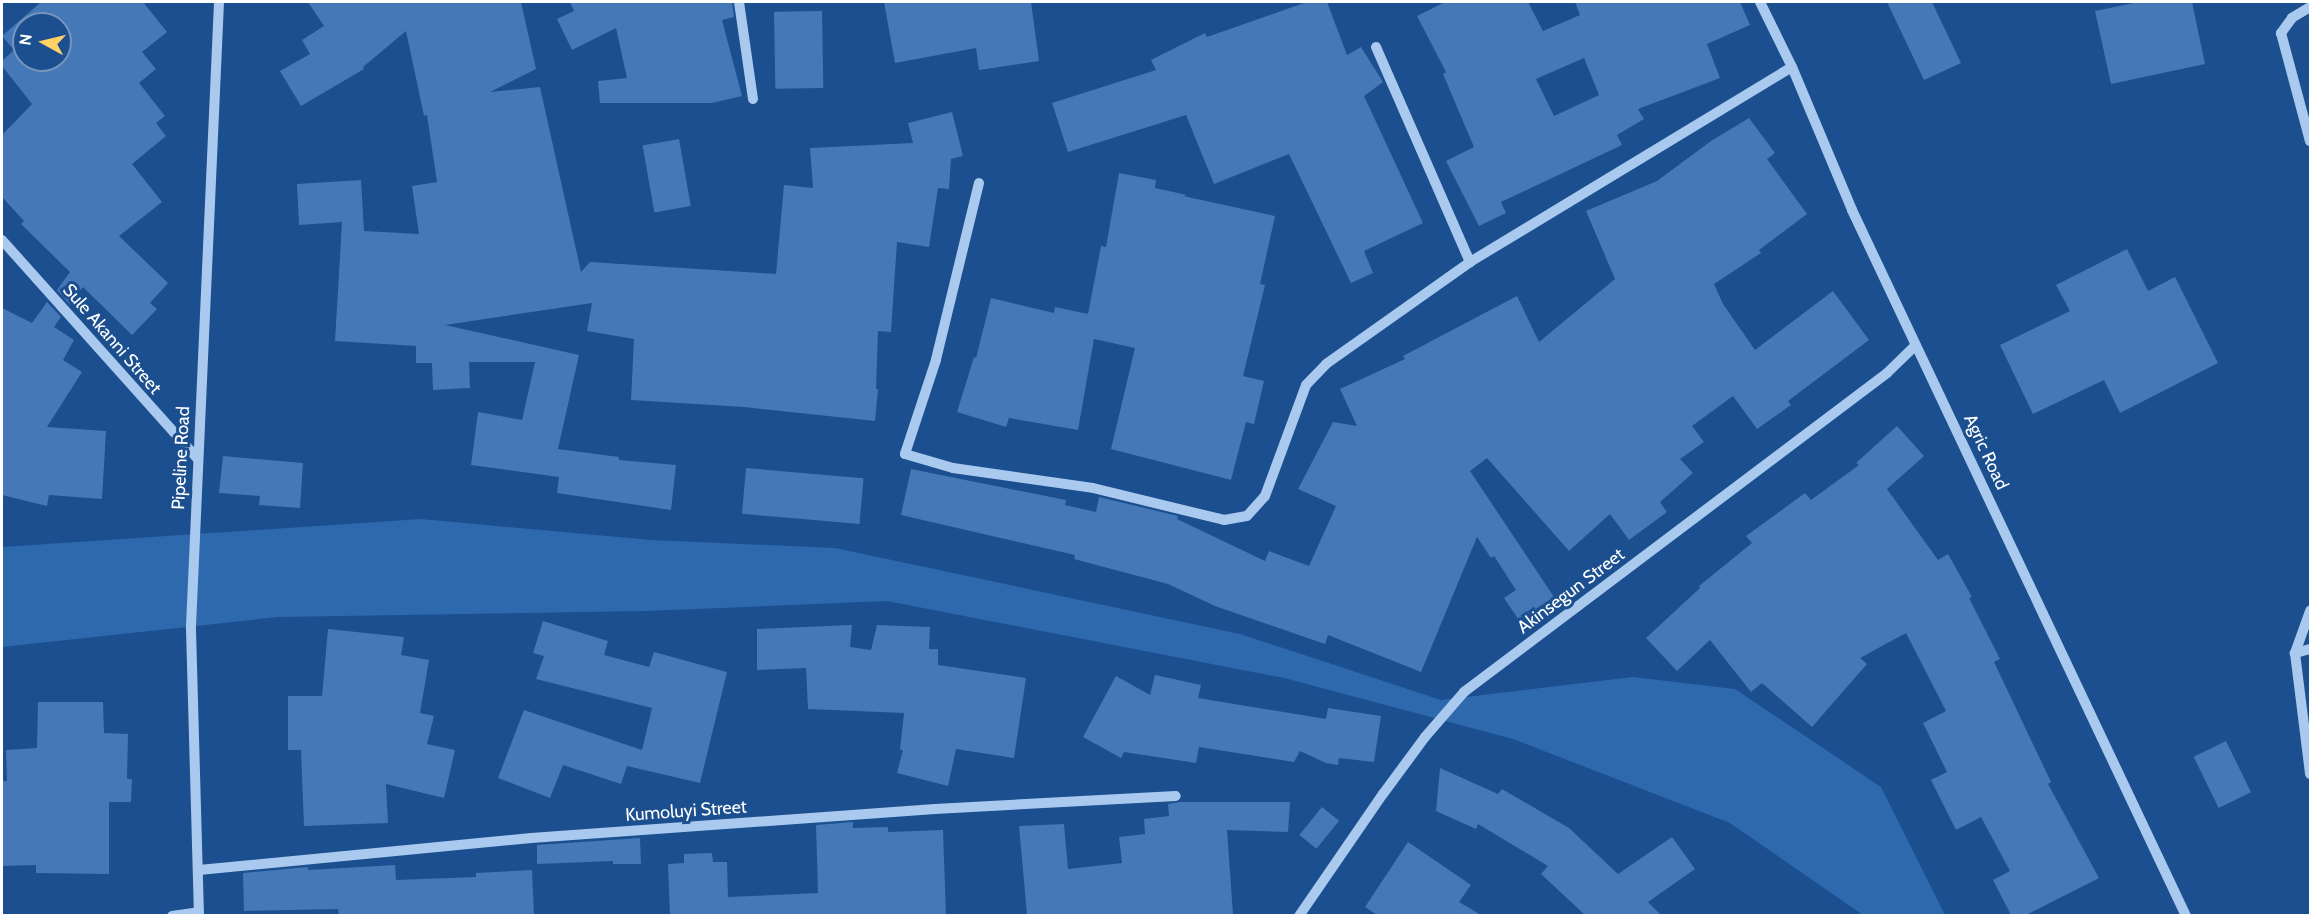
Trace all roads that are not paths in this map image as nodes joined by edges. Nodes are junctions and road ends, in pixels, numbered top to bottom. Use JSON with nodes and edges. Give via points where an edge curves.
{"nodes":[{"id":1,"x":219,"y":2,"type":"edge"},
{"id":2,"x":739,"y":2,"type":"edge"},
{"id":3,"x":1760,"y":2,"type":"edge"},
{"id":4,"x":2310,"y":7,"type":"edge"},
{"id":5,"x":1376,"y":47,"type":"dead end"},
{"id":6,"x":1792,"y":67,"type":"junction"},
{"id":7,"x":753,"y":99,"type":"dead end"},
{"id":8,"x":2310,"y":141,"type":"edge"},
{"id":9,"x":979,"y":183,"type":"dead end"},
{"id":10,"x":2,"y":240,"type":"edge"},
{"id":11,"x":1470,"y":262,"type":"junction"},
{"id":12,"x":1916,"y":345,"type":"junction"},
{"id":13,"x":198,"y":459,"type":"junction"},
{"id":14,"x":2310,"y":611,"type":"edge"},
{"id":15,"x":2310,"y":649,"type":"edge"},
{"id":16,"x":2295,"y":653,"type":"junction"},
{"id":17,"x":2310,"y":774,"type":"edge"},
{"id":18,"x":1176,"y":796,"type":"dead end"},
{"id":19,"x":200,"y":870,"type":"junction"},
{"id":20,"x":199,"y":914,"type":"edge"},
{"id":21,"x":172,"y":915,"type":"edge"},
{"id":22,"x":1299,"y":915,"type":"edge"},
{"id":23,"x":2187,"y":915,"type":"edge"}],
"edges":[{"from":1,"to":13,"type":"street","name":"Pipeline Road"},
{"from":2,"to":7,"type":"street"},
{"from":3,"to":6,"type":"street","name":"Agric Road"},
{"from":4,"to":8,"type":"street","via":[[2292,18],[2281,33]]},
{"from":5,"to":11,"type":"street"},
{"from":6,"to":11,"type":"street"},
{"from":6,"to":12,"type":"street","name":"Agric Road","via":[[1852,210]]},
{"from":9,"to":11,"type":"street","via":[[936,360],[905,454],[953,468],[1093,488],[1224,520],[1247,516],[1265,496],[1306,385],[1326,364]]},
{"from":10,"to":13,"type":"street","name":"Sule Akanni Street"},
{"from":12,"to":22,"type":"street","name":"Akinsegun Street","via":[[1887,373],[1464,692],[1425,737]]},
{"from":12,"to":23,"type":"street","name":"Agric Road"},
{"from":13,"to":19,"type":"street","name":"Pipeline Road","via":[[191,626]]},
{"from":14,"to":16,"type":"street"},
{"from":15,"to":16,"type":"street"},
{"from":16,"to":17,"type":"street"},
{"from":18,"to":19,"type":"street","name":"Kumoluyi Street","via":[[531,838]]},
{"from":19,"to":20,"type":"street","name":"Pipeline Road"},
{"from":20,"to":21,"type":"street"}]}
